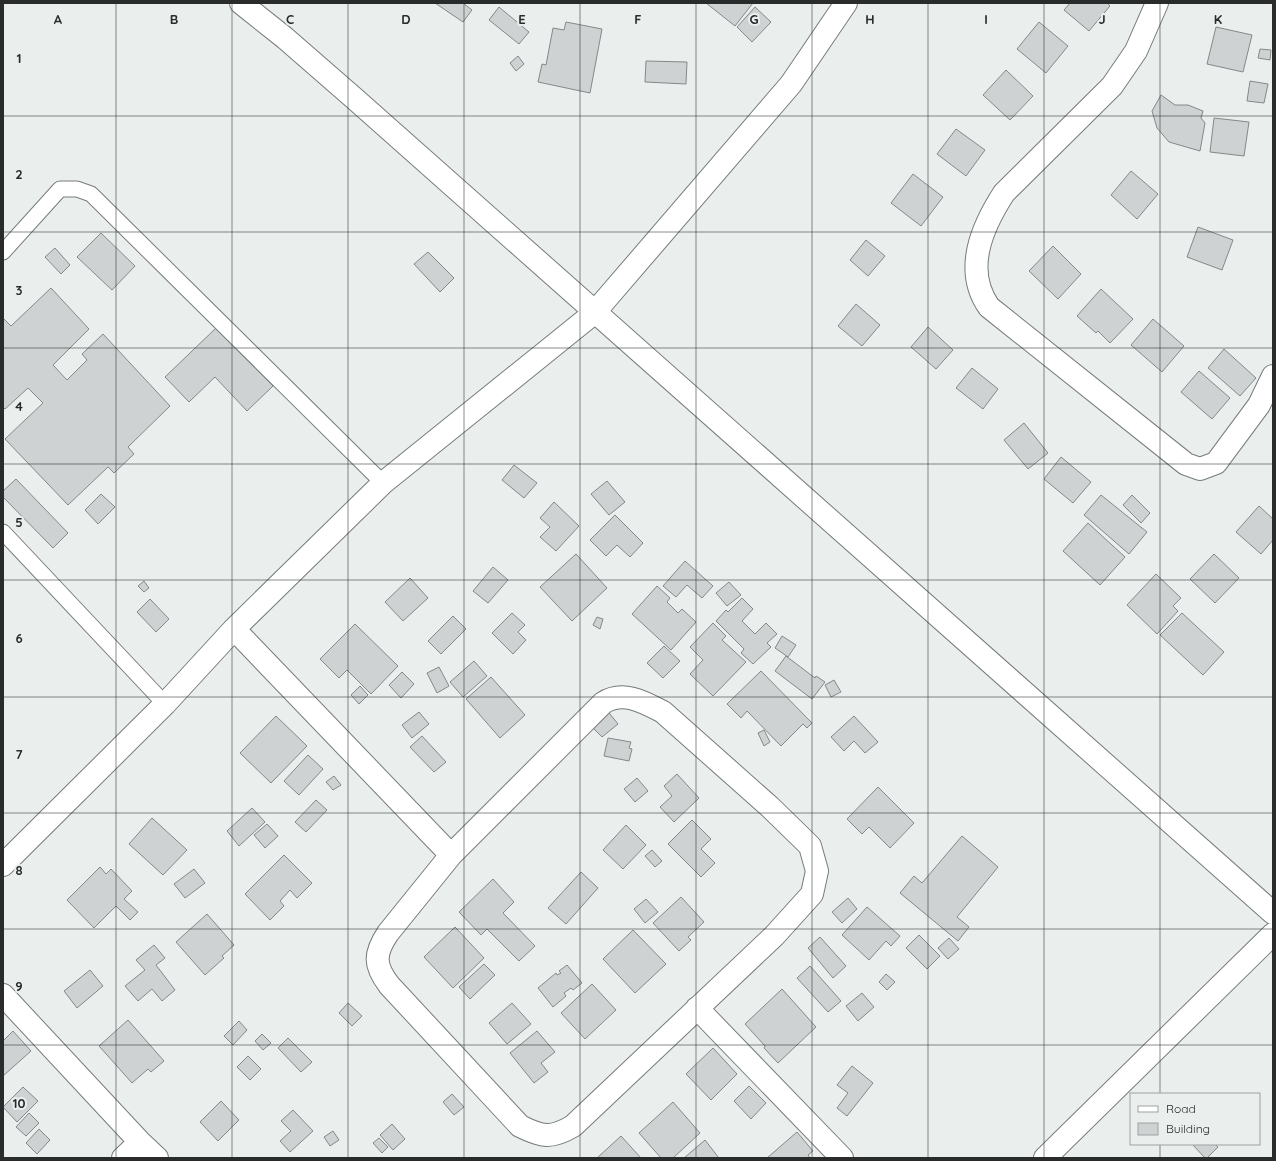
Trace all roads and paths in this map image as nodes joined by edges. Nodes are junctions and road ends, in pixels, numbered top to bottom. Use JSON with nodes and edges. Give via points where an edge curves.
{"nodes":[{"id":1,"x":241,"y":3,"type":"edge"},
{"id":2,"x":846,"y":3,"type":"edge"},
{"id":3,"x":1157,"y":3,"type":"edge"},
{"id":4,"x":3,"y":252,"type":"edge"},
{"id":5,"x":594,"y":313,"type":"junction"},
{"id":6,"x":1273,"y":376,"type":"edge"},
{"id":7,"x":383,"y":484,"type":"junction"},
{"id":8,"x":3,"y":532,"type":"edge"},
{"id":9,"x":234,"y":629,"type":"junction"},
{"id":10,"x":165,"y":704,"type":"junction"},
{"id":11,"x":451,"y":855,"type":"junction"},
{"id":12,"x":3,"y":865,"type":"edge"},
{"id":13,"x":1273,"y":913,"type":"edge"},
{"id":14,"x":1273,"y":934,"type":"edge"},
{"id":15,"x":3,"y":995,"type":"edge"},
{"id":16,"x":697,"y":1008,"type":"junction"},
{"id":17,"x":140,"y":1142,"type":"junction"},
{"id":18,"x":123,"y":1158,"type":"edge"},
{"id":19,"x":157,"y":1158,"type":"edge"},
{"id":20,"x":842,"y":1158,"type":"edge"},
{"id":21,"x":1045,"y":1158,"type":"edge"}],
"edges":[{"from":1,"to":5,"type":"street","via":[[355,99]]},
{"from":2,"to":5,"type":"street","via":[[791,84]]},
{"from":3,"to":6,"type":"street","via":[[1136,50],[1112,86],[1004,193],[990,214],[977,256],[976,272],[982,297],[989,308],[1192,467],[1200,469],[1216,463],[1259,405]]},
{"from":4,"to":7,"type":"lane","via":[[60,189],[77,189],[91,194]]},
{"from":5,"to":7,"type":"street"},
{"from":5,"to":13,"type":"street"},
{"from":7,"to":9,"type":"street"},
{"from":8,"to":10,"type":"lane"},
{"from":9,"to":10,"type":"street"},
{"from":9,"to":11,"type":"street"},
{"from":10,"to":12,"type":"street"},
{"from":11,"to":16,"type":"street","via":[[388,933],[379,946],[376,961],[380,974],[389,985],[520,1126],[546,1136],[559,1134],[573,1126]]},
{"from":11,"to":16,"type":"street","via":[[603,703],[611,698],[627,697],[663,712],[810,846],[817,871],[812,894],[774,936]]},
{"from":14,"to":21,"type":"street"},
{"from":15,"to":17,"type":"street"},
{"from":16,"to":20,"type":"street"},
{"from":17,"to":18,"type":"street"},
{"from":17,"to":19,"type":"street"}]}
